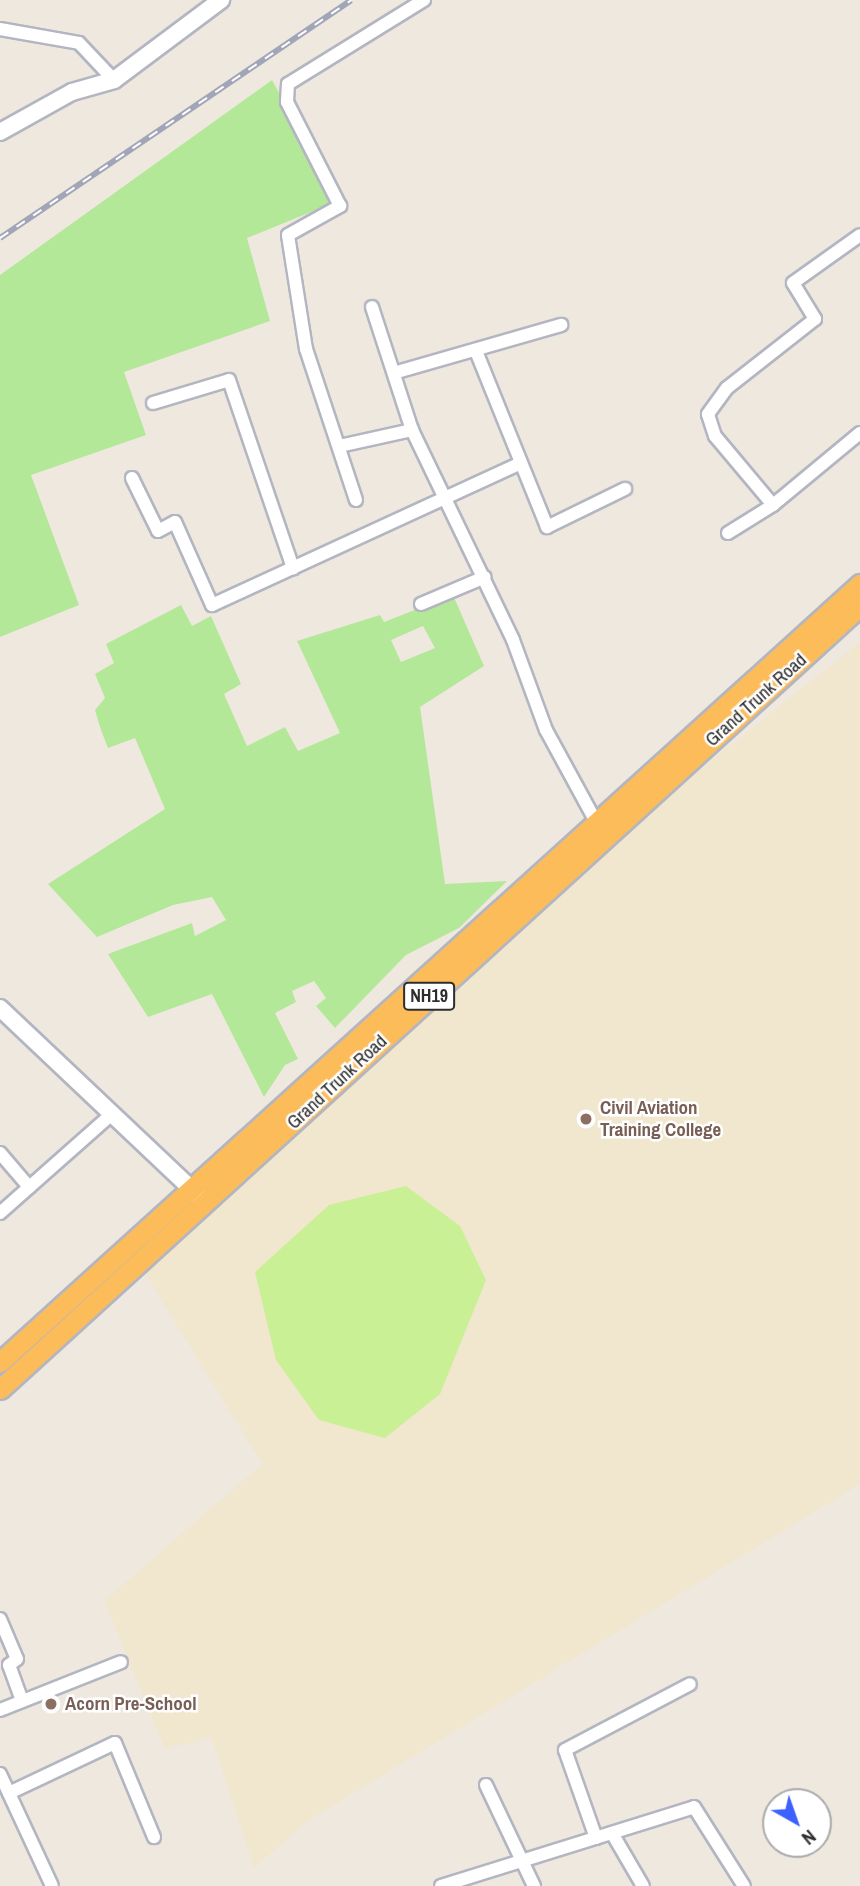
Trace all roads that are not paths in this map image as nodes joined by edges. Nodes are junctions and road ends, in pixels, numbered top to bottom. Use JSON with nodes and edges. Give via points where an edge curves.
{"nodes":[{"id":1,"x":220,"y":0,"type":"edge"},
{"id":2,"x":424,"y":0,"type":"edge"},
{"id":3,"x":0,"y":29,"type":"edge"},
{"id":4,"x":114,"y":80,"type":"junction"},
{"id":5,"x":0,"y":132,"type":"edge"},
{"id":6,"x":860,"y":235,"type":"edge"},
{"id":7,"x":372,"y":307,"type":"dead end"},
{"id":8,"x":561,"y":326,"type":"dead end"},
{"id":9,"x":476,"y":351,"type":"junction"},
{"id":10,"x":397,"y":372,"type":"junction"},
{"id":11,"x":153,"y":403,"type":"dead end"},
{"id":12,"x":412,"y":430,"type":"junction"},
{"id":13,"x":860,"y":433,"type":"edge"},
{"id":14,"x":339,"y":446,"type":"junction"},
{"id":15,"x":520,"y":463,"type":"junction"},
{"id":16,"x":132,"y":478,"type":"dead end"},
{"id":17,"x":625,"y":489,"type":"dead end"},
{"id":18,"x":448,"y":498,"type":"junction"},
{"id":19,"x":356,"y":500,"type":"dead end"},
{"id":20,"x":773,"y":505,"type":"junction"},
{"id":21,"x":728,"y":533,"type":"dead end"},
{"id":22,"x":293,"y":568,"type":"junction"},
{"id":23,"x":485,"y":577,"type":"junction"},
{"id":24,"x":860,"y":584,"type":"edge"},
{"id":25,"x":421,"y":604,"type":"dead end"},
{"id":26,"x":860,"y":606,"type":"edge"},
{"id":27,"x":595,"y":820,"type":"junction"},
{"id":28,"x":0,"y":1008,"type":"edge"},
{"id":29,"x":112,"y":1114,"type":"junction"},
{"id":30,"x":0,"y":1153,"type":"edge"},
{"id":31,"x":29,"y":1187,"type":"junction"},
{"id":32,"x":201,"y":1198,"type":"junction"},
{"id":33,"x":0,"y":1213,"type":"edge"},
{"id":34,"x":0,"y":1362,"type":"edge"},
{"id":35,"x":0,"y":1389,"type":"edge"},
{"id":36,"x":0,"y":1619,"type":"edge"},
{"id":37,"x":121,"y":1662,"type":"dead end"},
{"id":38,"x":690,"y":1684,"type":"dead end"},
{"id":39,"x":22,"y":1700,"type":"junction"},
{"id":40,"x":0,"y":1710,"type":"edge"},
{"id":41,"x":0,"y":1774,"type":"edge"},
{"id":42,"x":486,"y":1785,"type":"dead end"},
{"id":43,"x":9,"y":1793,"type":"junction"},
{"id":44,"x":612,"y":1833,"type":"junction"},
{"id":45,"x":154,"y":1837,"type":"dead end"},
{"id":46,"x":596,"y":1838,"type":"junction"},
{"id":47,"x":518,"y":1862,"type":"junction"},
{"id":48,"x":52,"y":1886,"type":"edge"},
{"id":49,"x":440,"y":1886,"type":"edge"},
{"id":50,"x":534,"y":1886,"type":"edge"},
{"id":51,"x":643,"y":1886,"type":"edge"},
{"id":52,"x":744,"y":1886,"type":"edge"}],
"edges":[{"from":1,"to":4,"type":"main road"},
{"from":2,"to":14,"type":"street","via":[[288,85],[287,102],[340,206],[288,236],[306,349]]},
{"from":3,"to":4,"type":"street","via":[[79,43]]},
{"from":4,"to":5,"type":"main road","via":[[72,92]]},
{"from":6,"to":20,"type":"street","via":[[793,283],[815,319],[727,388],[708,414],[715,436]]},
{"from":7,"to":10,"type":"street"},
{"from":8,"to":9,"type":"street"},
{"from":9,"to":10,"type":"street"},
{"from":9,"to":15,"type":"street"},
{"from":10,"to":12,"type":"street"},
{"from":11,"to":22,"type":"street","via":[[229,380]]},
{"from":12,"to":14,"type":"street"},
{"from":12,"to":18,"type":"street"},
{"from":13,"to":20,"type":"street"},
{"from":14,"to":19,"type":"street"},
{"from":15,"to":17,"type":"street","via":[[547,527]]},
{"from":15,"to":18,"type":"street"},
{"from":16,"to":22,"type":"street","via":[[158,531],[175,522],[212,605]]},
{"from":18,"to":22,"type":"street"},
{"from":18,"to":23,"type":"street"},
{"from":20,"to":21,"type":"street"},
{"from":23,"to":25,"type":"street"},
{"from":23,"to":27,"type":"street","via":[[546,730]]},
{"from":24,"to":27,"type":"highway","name":"Grand Trunk Road","number":"NH19"},
{"from":26,"to":32,"type":"highway","name":"Grand Trunk Road","number":"NH19"},
{"from":27,"to":32,"type":"highway","name":"Grand Trunk Road","number":"NH19"},
{"from":28,"to":29,"type":"main road"},
{"from":29,"to":31,"type":"street"},
{"from":29,"to":32,"type":"main road"},
{"from":30,"to":31,"type":"street"},
{"from":31,"to":33,"type":"street"},
{"from":32,"to":34,"type":"highway","name":"Grand Trunk Road","number":"NH19"},
{"from":32,"to":35,"type":"highway","name":"Grand Trunk Road","number":"NH19"},
{"from":36,"to":39,"type":"street","via":[[17,1659],[9,1665]]},
{"from":37,"to":39,"type":"street"},
{"from":38,"to":46,"type":"street","via":[[565,1750]]},
{"from":39,"to":40,"type":"street"},
{"from":41,"to":43,"type":"street"},
{"from":42,"to":47,"type":"street"},
{"from":43,"to":45,"type":"street","via":[[115,1742]]},
{"from":43,"to":48,"type":"street"},
{"from":44,"to":46,"type":"street"},
{"from":44,"to":51,"type":"street"},
{"from":44,"to":52,"type":"street","via":[[694,1807]]},
{"from":46,"to":47,"type":"street"},
{"from":47,"to":49,"type":"street"},
{"from":47,"to":50,"type":"street"}]}
